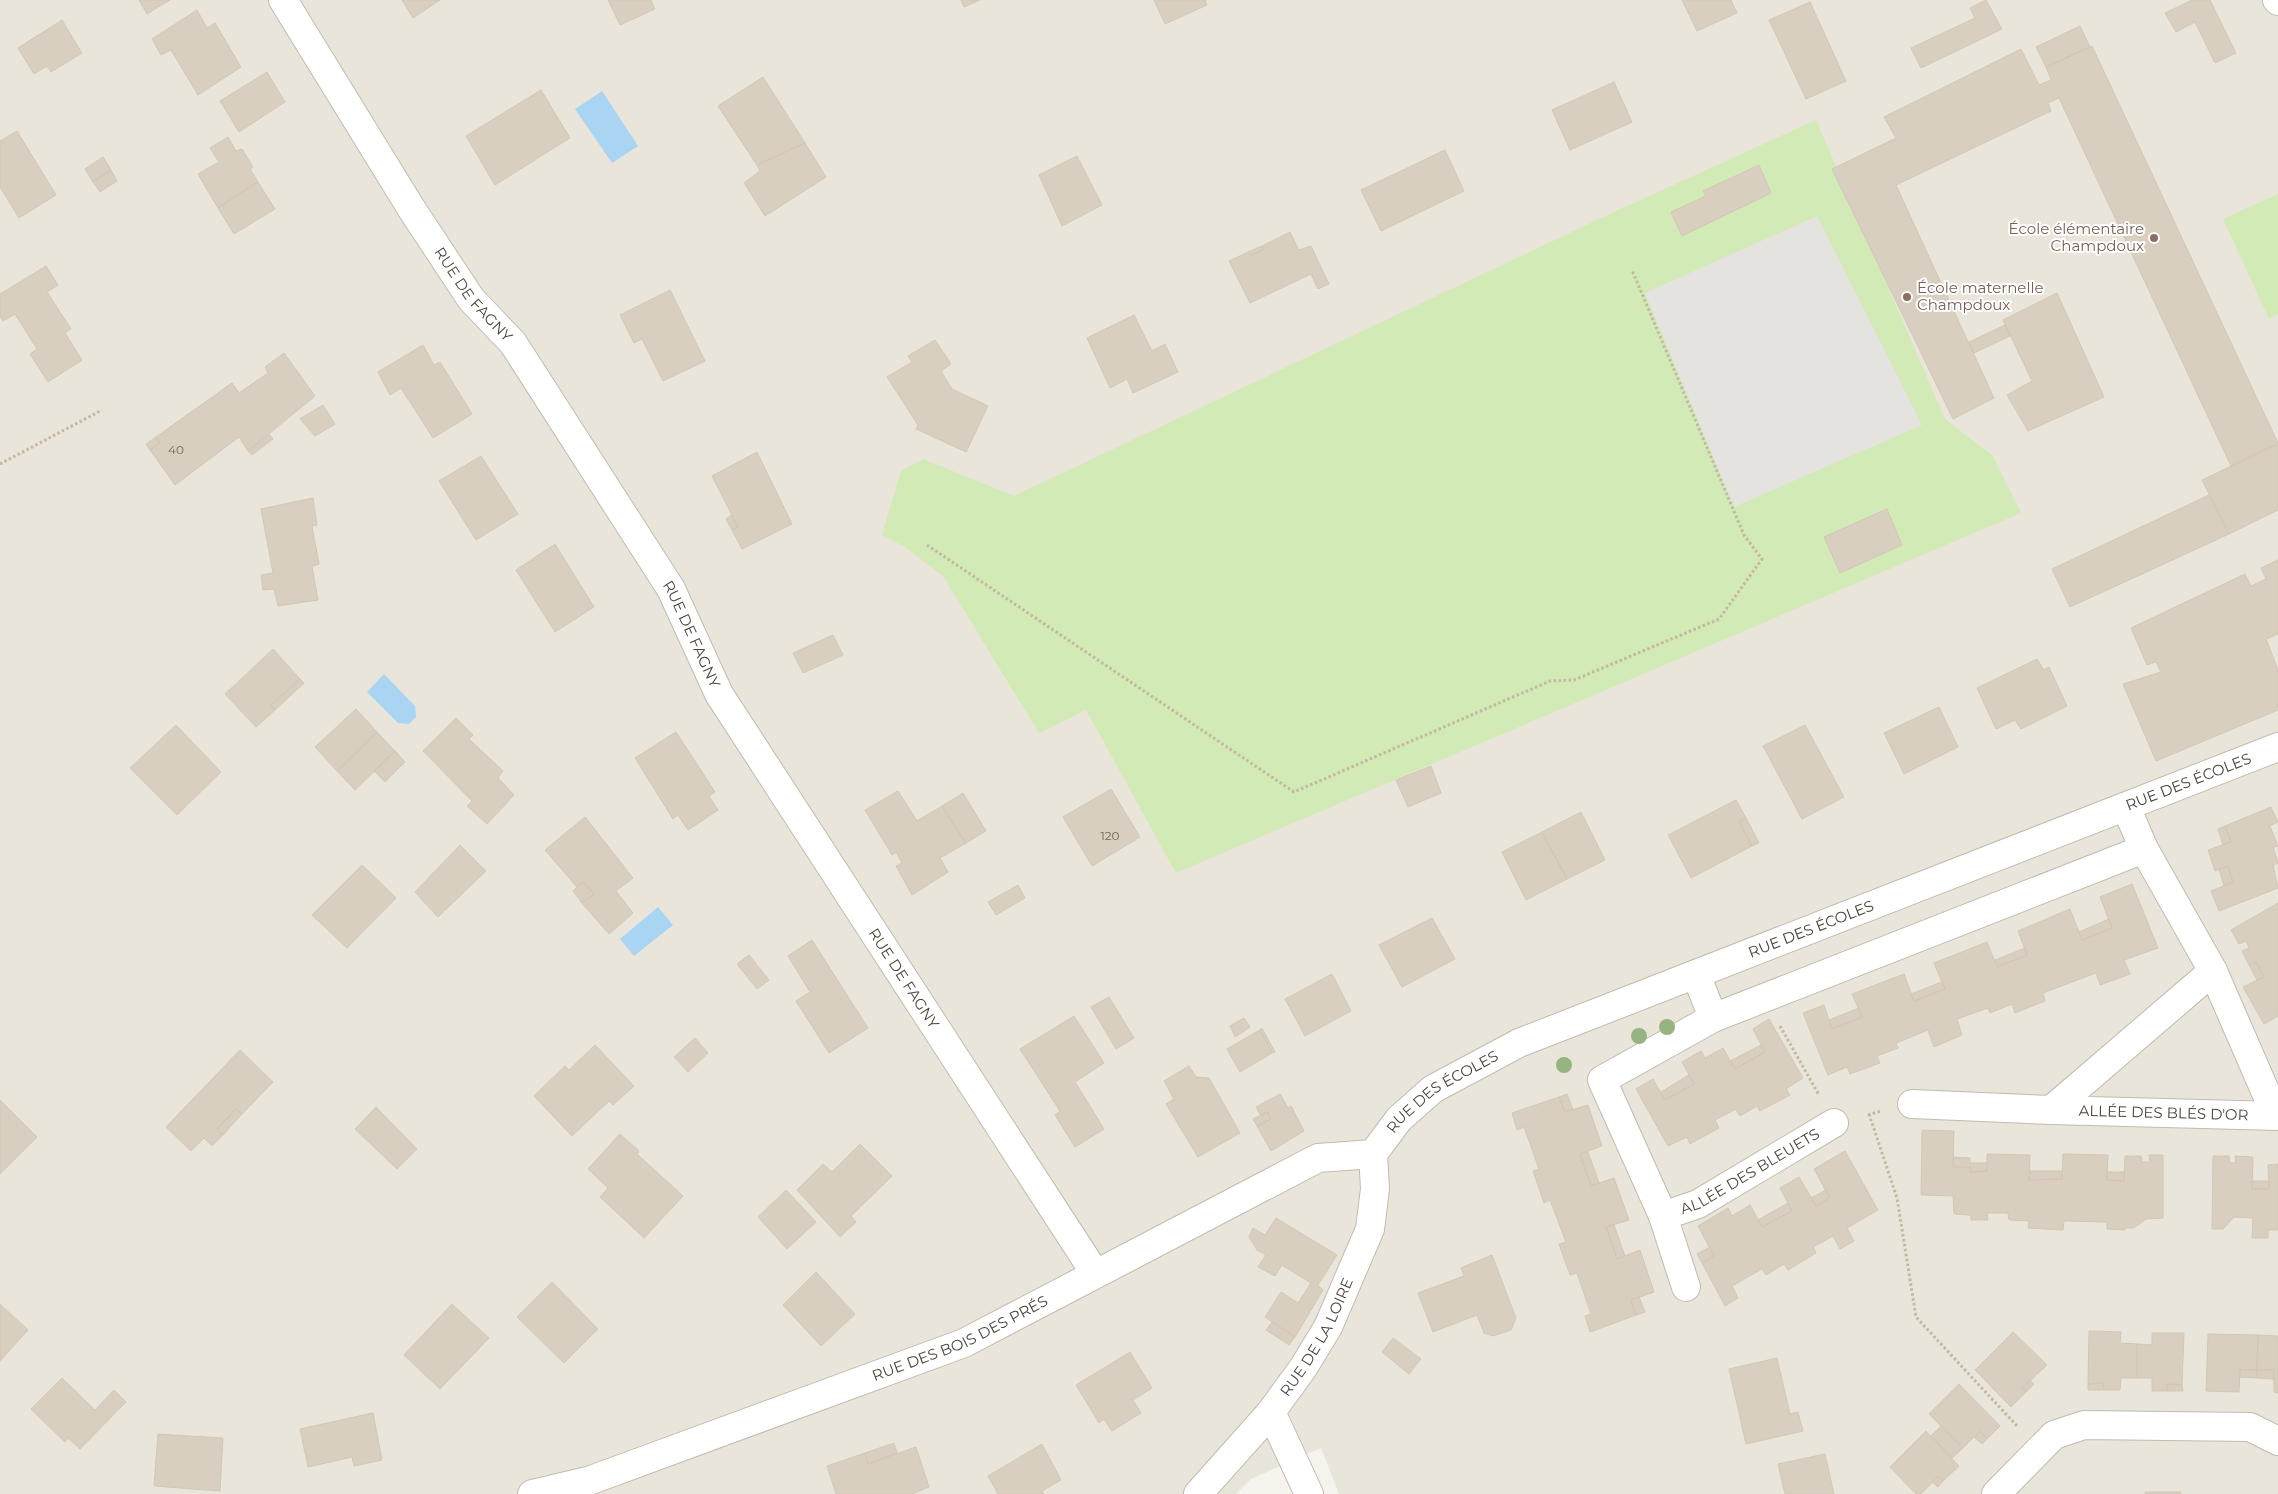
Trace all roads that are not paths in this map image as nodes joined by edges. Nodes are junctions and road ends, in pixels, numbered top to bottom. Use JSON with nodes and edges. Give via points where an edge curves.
{"nodes":[{"id":1,"x":283,"y":0,"type":"edge"},
{"id":2,"x":2278,"y":746,"type":"edge"},
{"id":3,"x":2126,"y":808,"type":"junction"},
{"id":4,"x":2144,"y":849,"type":"junction"},
{"id":5,"x":2213,"y":971,"type":"junction"},
{"id":6,"x":1696,"y":974,"type":"junction"},
{"id":7,"x":1713,"y":1018,"type":"junction"},
{"id":8,"x":1912,"y":1104,"type":"road end"},
{"id":9,"x":2051,"y":1110,"type":"junction"},
{"id":10,"x":2277,"y":1116,"type":"edge"},
{"id":11,"x":1834,"y":1123,"type":"road end"},
{"id":12,"x":1373,"y":1154,"type":"junction"},
{"id":13,"x":1663,"y":1216,"type":"junction"},
{"id":14,"x":1095,"y":1273,"type":"junction"},
{"id":15,"x":1686,"y":1287,"type":"dead end"},
{"id":16,"x":1271,"y":1412,"type":"junction"},
{"id":17,"x":2278,"y":1441,"type":"edge"},
{"id":18,"x":532,"y":1494,"type":"edge"},
{"id":19,"x":1198,"y":1494,"type":"edge"},
{"id":20,"x":1309,"y":1494,"type":"edge"},
{"id":21,"x":1996,"y":1494,"type":"edge"}],
"edges":[{"from":1,"to":14,"type":"street","name":"RUE DE FAGNY","via":[[411,208],[471,299],[513,343],[666,581],[719,694]]},
{"from":2,"to":3,"type":"street","name":"RUE DES ÉCOLES"},
{"from":3,"to":4,"type":"street","name":"ALLÉE DES BLÉS D'OR"},
{"from":3,"to":6,"type":"street","name":"RUE DES ÉCOLES"},
{"from":4,"to":5,"type":"street","name":"ALLÉE DES BLÉS D'OR"},
{"from":4,"to":7,"type":"street"},
{"from":5,"to":9,"type":"street","name":"ALLÉE DES BLÉS D'OR"},
{"from":5,"to":10,"type":"street","name":"ALLÉE DES BLÉS D'OR"},
{"from":6,"to":7,"type":"street"},
{"from":6,"to":12,"type":"street","name":"RUE DES ÉCOLES","via":[[1518,1042],[1442,1085],[1399,1119]]},
{"from":7,"to":13,"type":"street","name":"ALLÉE DES BLEUETS","via":[[1602,1080]]},
{"from":8,"to":9,"type":"street","name":"ALLÉE DES BLÉS D'OR"},
{"from":9,"to":10,"type":"street","name":"ALLÉE DES BLÉS D'OR"},
{"from":11,"to":13,"type":"street","name":"ALLÉE DES BLEUETS","via":[[1698,1204]]},
{"from":12,"to":14,"type":"street","name":"RUE DES BOIS DES PRÉS","via":[[1318,1158]]},
{"from":12,"to":16,"type":"street","name":"RUE DE LA LOIRE","via":[[1374,1205],[1361,1255],[1328,1327]]},
{"from":13,"to":15,"type":"street","name":"ALLÉE DES BLEUETS"},
{"from":14,"to":18,"type":"street","name":"RUE DES BOIS DES PRÉS","via":[[964,1343],[591,1480]]},
{"from":16,"to":19,"type":"street","name":"RUE DE LA LOIRE"},
{"from":16,"to":20,"type":"street"},
{"from":17,"to":21,"type":"street","via":[[2250,1427],[2084,1425],[2054,1435]]}]}
